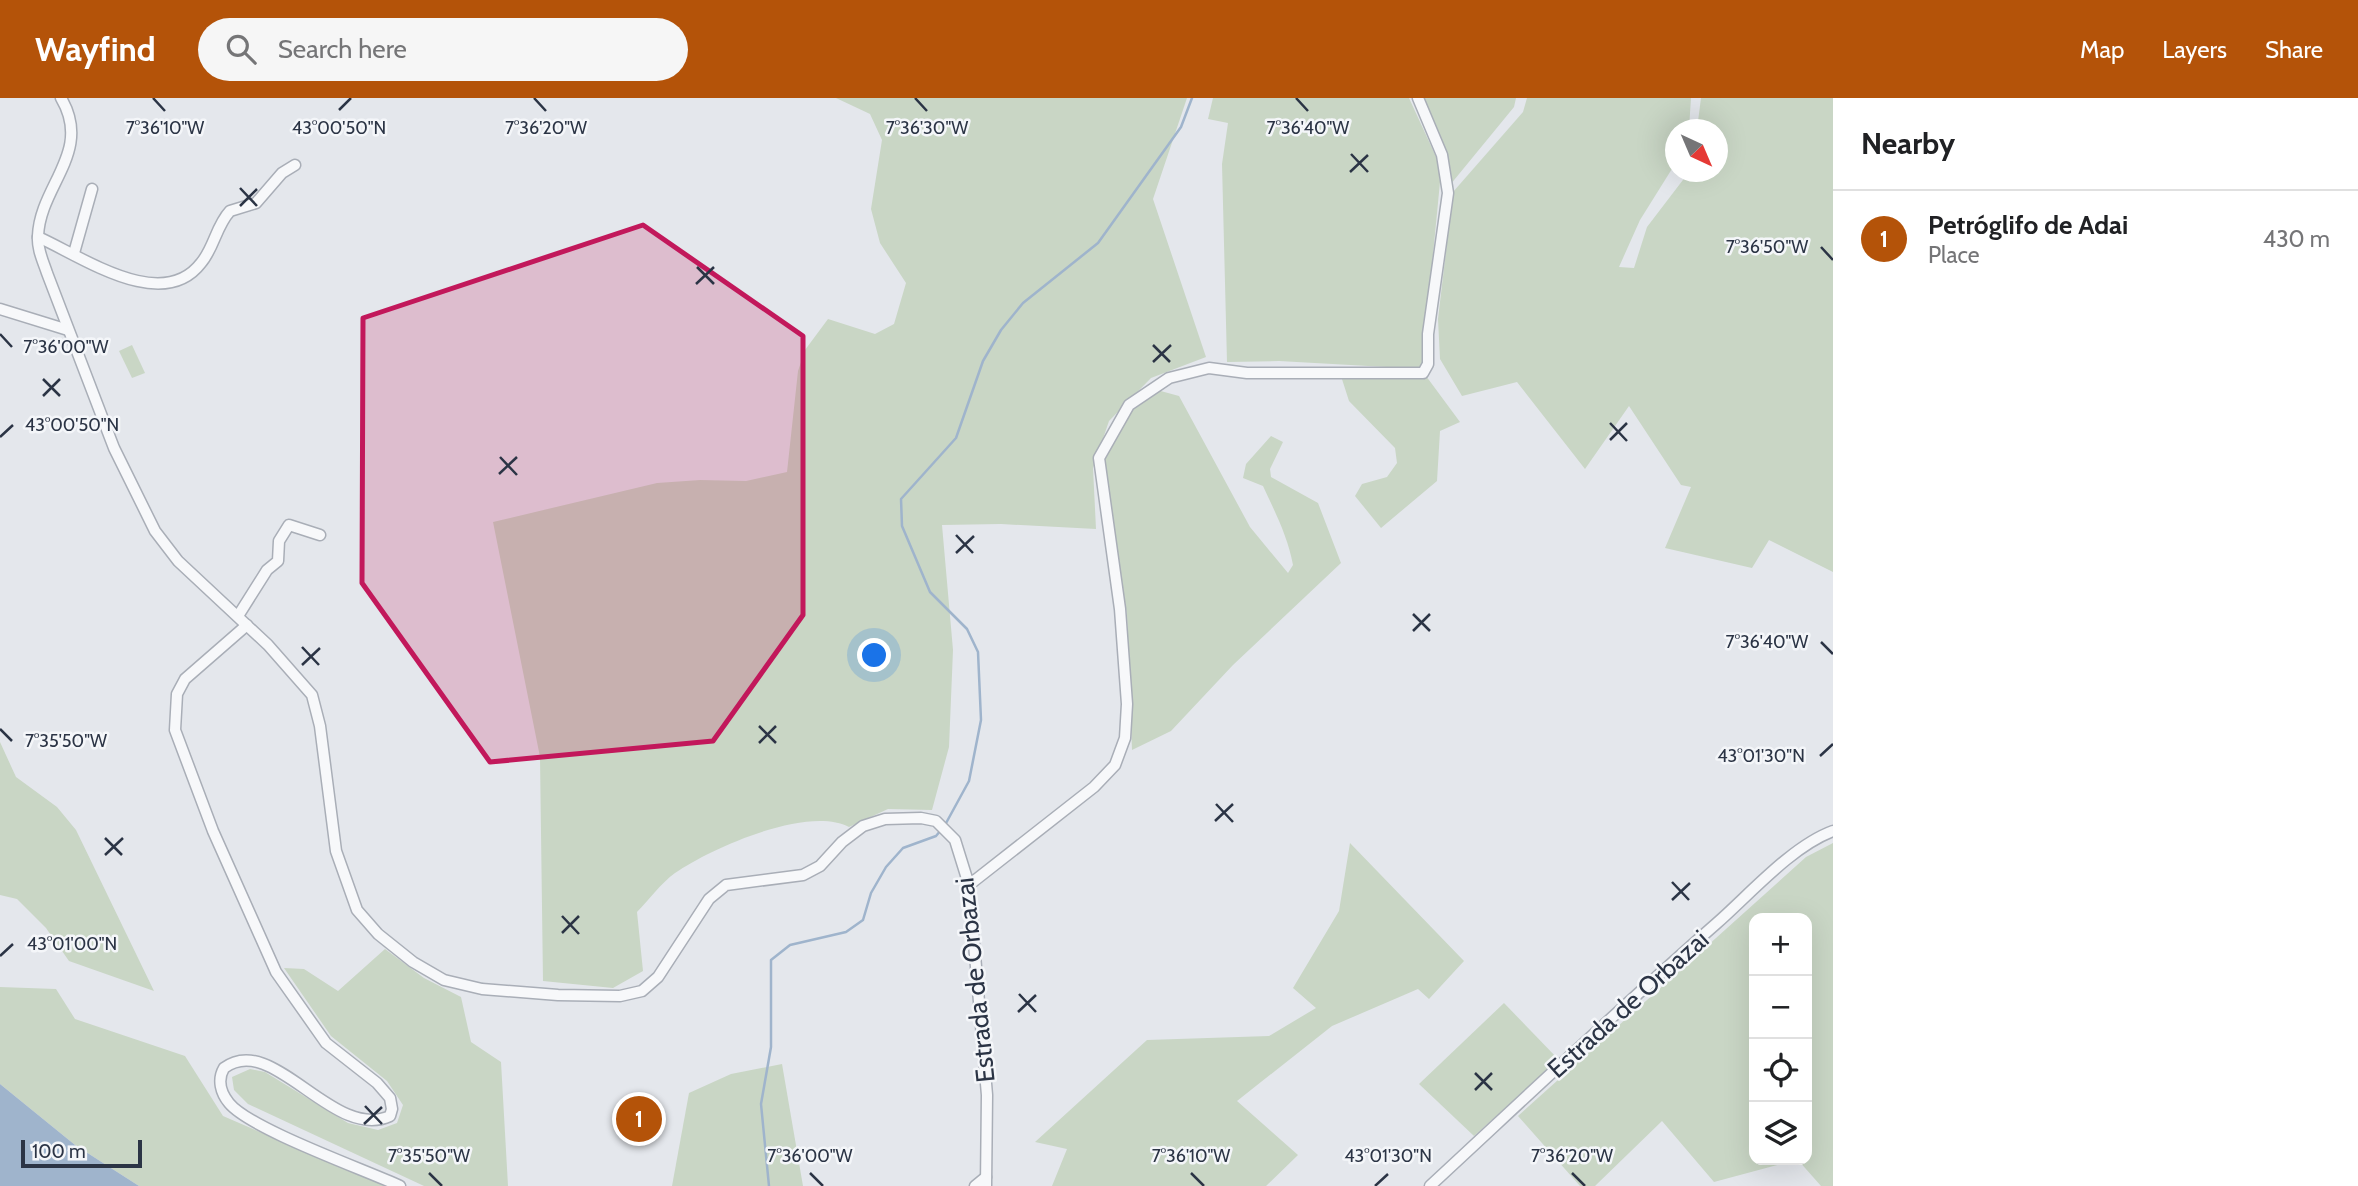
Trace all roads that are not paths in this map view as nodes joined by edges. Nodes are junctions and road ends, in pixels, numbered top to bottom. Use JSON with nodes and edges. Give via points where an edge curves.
{"nodes":[{"id":1,"x":61,"y":98,"type":"edge"},
{"id":2,"x":1418,"y":98,"type":"edge"},
{"id":3,"x":295,"y":165,"type":"dead end"},
{"id":4,"x":92,"y":189,"type":"dead end"},
{"id":5,"x":38,"y":237,"type":"junction"},
{"id":6,"x":74,"y":253,"type":"junction"},
{"id":7,"x":0,"y":309,"type":"edge"},
{"id":8,"x":68,"y":330,"type":"junction"},
{"id":9,"x":320,"y":535,"type":"dead end"},
{"id":10,"x":238,"y":616,"type":"junction"},
{"id":11,"x":247,"y":625,"type":"junction"},
{"id":12,"x":1833,"y":831,"type":"edge"},
{"id":13,"x":969,"y":885,"type":"junction"},
{"id":14,"x":986,"y":1182,"type":"edge"},
{"id":15,"x":400,"y":1186,"type":"edge"},
{"id":16,"x":975,"y":1186,"type":"edge"},
{"id":17,"x":1430,"y":1186,"type":"edge"}],
"edges":[{"from":1,"to":5,"type":"street","via":[[72,120],[72,143]]},
{"from":2,"to":13,"type":"street","via":[[1442,155],[1448,193],[1428,334],[1429,364],[1423,373],[1247,373],[1209,368],[1169,378],[1129,405],[1099,458],[1120,609],[1125,738],[1115,765],[1094,787]]},
{"from":3,"to":6,"type":"street","via":[[256,203],[230,211],[201,264],[179,280],[165,285],[135,281]]},
{"from":4,"to":6,"type":"street"},
{"from":5,"to":6,"type":"street"},
{"from":5,"to":8,"type":"street","name":"Estrada de Orbazai"},
{"from":7,"to":8,"type":"street"},
{"from":8,"to":10,"type":"street","name":"Estrada de Orbazai","via":[[114,448],[155,531],[178,561]]},
{"from":9,"to":10,"type":"street","via":[[289,525],[279,541],[278,561],[267,570]]},
{"from":10,"to":11,"type":"street","name":"Estrada de Orbazai"},
{"from":11,"to":13,"type":"street","name":"Estrada de Orbazai","via":[[312,695],[336,850],[357,910],[396,948],[444,980],[482,989],[558,995],[620,996],[642,990],[659,976],[709,899],[726,886],[803,875],[820,866],[863,826],[885,819],[936,821],[955,840]]},
{"from":11,"to":15,"type":"street","via":[[185,679],[177,694],[175,730],[276,972],[326,1044],[377,1083],[393,1109],[390,1116],[366,1122],[265,1064],[246,1059],[224,1068],[221,1089],[228,1102],[252,1120]]},
{"from":12,"to":17,"type":"street","name":"Estrada de Orbazai","via":[[1811,842],[1760,885]]},
{"from":13,"to":14,"type":"street","name":"Estrada de Orbazai","via":[[987,1095]]},
{"from":14,"to":16,"type":"street"}]}
